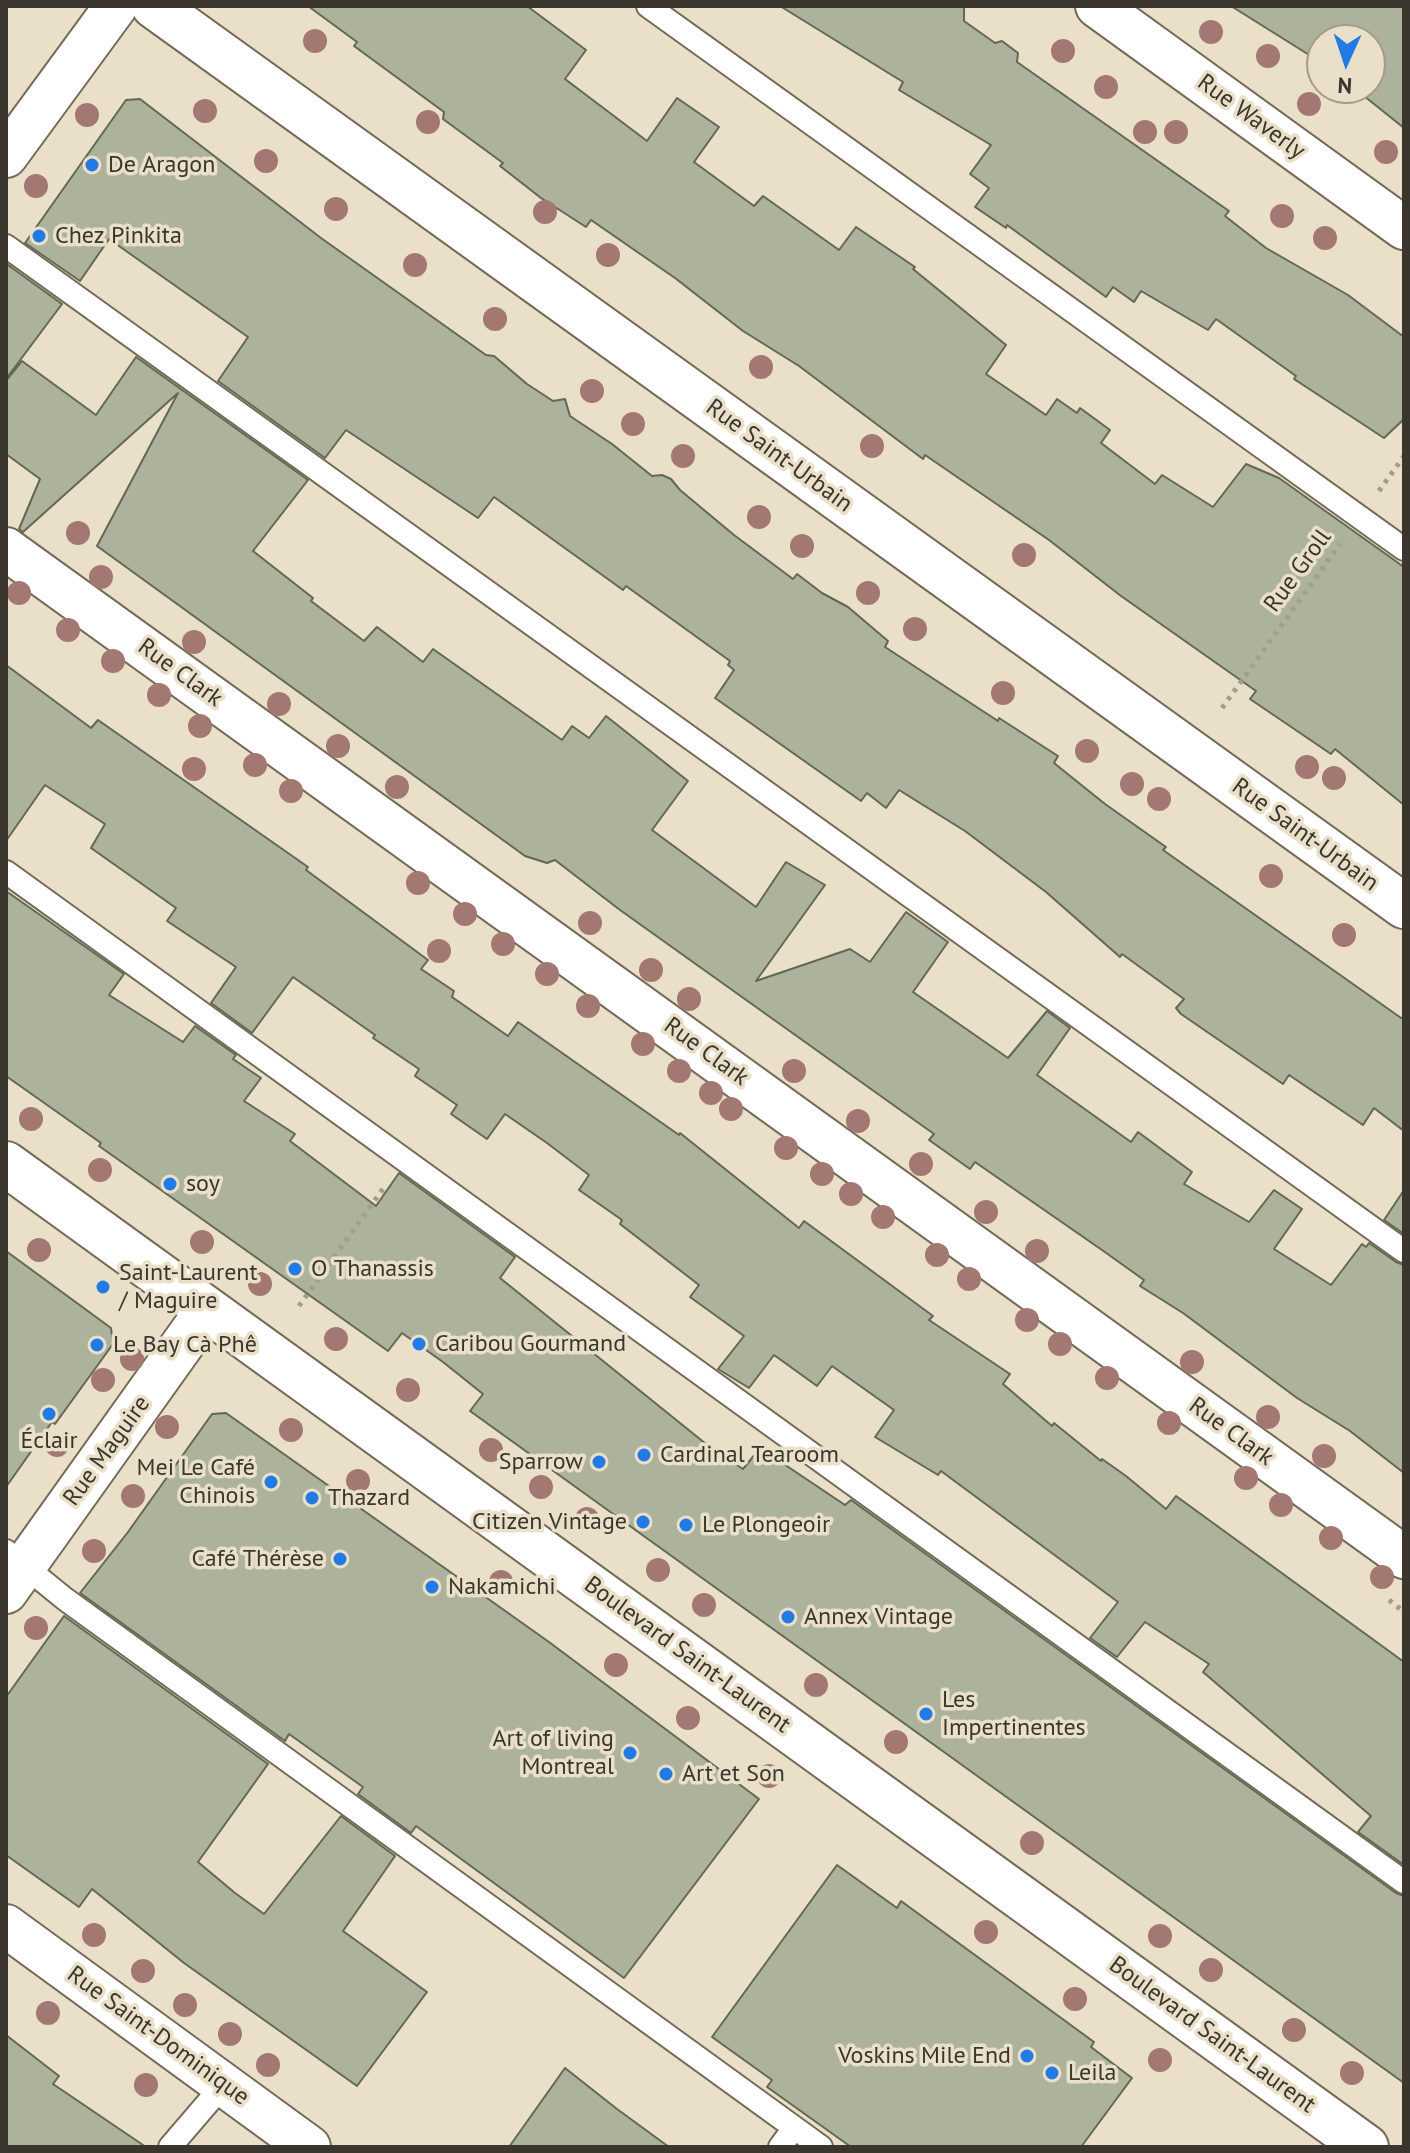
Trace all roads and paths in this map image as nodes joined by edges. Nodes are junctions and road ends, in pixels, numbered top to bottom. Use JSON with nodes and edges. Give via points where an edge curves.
{"nodes":[{"id":1,"x":116,"y":6,"type":"edge"},
{"id":2,"x":154,"y":6,"type":"edge"},
{"id":3,"x":648,"y":6,"type":"edge"},
{"id":4,"x":1097,"y":6,"type":"edge"},
{"id":5,"x":6,"y":156,"type":"edge"},
{"id":6,"x":1404,"y":228,"type":"edge"},
{"id":7,"x":6,"y":246,"type":"edge"},
{"id":8,"x":1404,"y":456,"type":"edge"},
{"id":9,"x":1359,"y":517,"type":"junction"},
{"id":10,"x":6,"y":549,"type":"edge"},
{"id":11,"x":1404,"y":549,"type":"edge"},
{"id":12,"x":1222,"y":708,"type":"dead end"},
{"id":13,"x":6,"y":872,"type":"edge"},
{"id":14,"x":1404,"y":906,"type":"edge"},
{"id":15,"x":404,"y":1159,"type":"junction"},
{"id":16,"x":6,"y":1164,"type":"edge"},
{"id":17,"x":1404,"y":1251,"type":"edge"},
{"id":18,"x":299,"y":1306,"type":"dead end"},
{"id":19,"x":207,"y":1310,"type":"junction"},
{"id":20,"x":1404,"y":1557,"type":"edge"},
{"id":21,"x":12,"y":1569,"type":"edge"},
{"id":22,"x":1404,"y":1882,"type":"edge"},
{"id":23,"x":6,"y":1926,"type":"edge"},
{"id":24,"x":224,"y":2084,"type":"junction"},
{"id":25,"x":794,"y":2128,"type":"junction"},
{"id":26,"x":170,"y":2147,"type":"edge"},
{"id":27,"x":309,"y":2147,"type":"edge"},
{"id":28,"x":780,"y":2147,"type":"edge"},
{"id":29,"x":821,"y":2147,"type":"edge"},
{"id":30,"x":1366,"y":2147,"type":"edge"}],
"edges":[{"from":1,"to":5,"type":"street"},
{"from":2,"to":14,"type":"main road","name":"Rue Saint-Urbain"},
{"from":3,"to":9,"type":"lane"},
{"from":4,"to":6,"type":"street","name":"Rue Waverly"},
{"from":7,"to":17,"type":"lane"},
{"from":8,"to":9,"type":"path","name":"Rue Groll"},
{"from":9,"to":11,"type":"lane"},
{"from":9,"to":12,"type":"path","name":"Rue Groll"},
{"from":10,"to":20,"type":"street","name":"Rue Clark"},
{"from":13,"to":15,"type":"lane"},
{"from":15,"to":18,"type":"path"},
{"from":15,"to":22,"type":"lane"},
{"from":16,"to":19,"type":"main road","name":"Boulevard Saint-Laurent"},
{"from":19,"to":21,"type":"street","name":"Rue Maguire"},
{"from":19,"to":30,"type":"main road","name":"Boulevard Saint-Laurent"},
{"from":21,"to":25,"type":"lane","via":[[65,1599]]},
{"from":23,"to":24,"type":"street","name":"Rue Saint-Dominique"},
{"from":24,"to":26,"type":"lane"},
{"from":24,"to":27,"type":"street","name":"Rue Saint-Dominique"},
{"from":25,"to":28,"type":"lane"},
{"from":25,"to":29,"type":"lane"}]}
